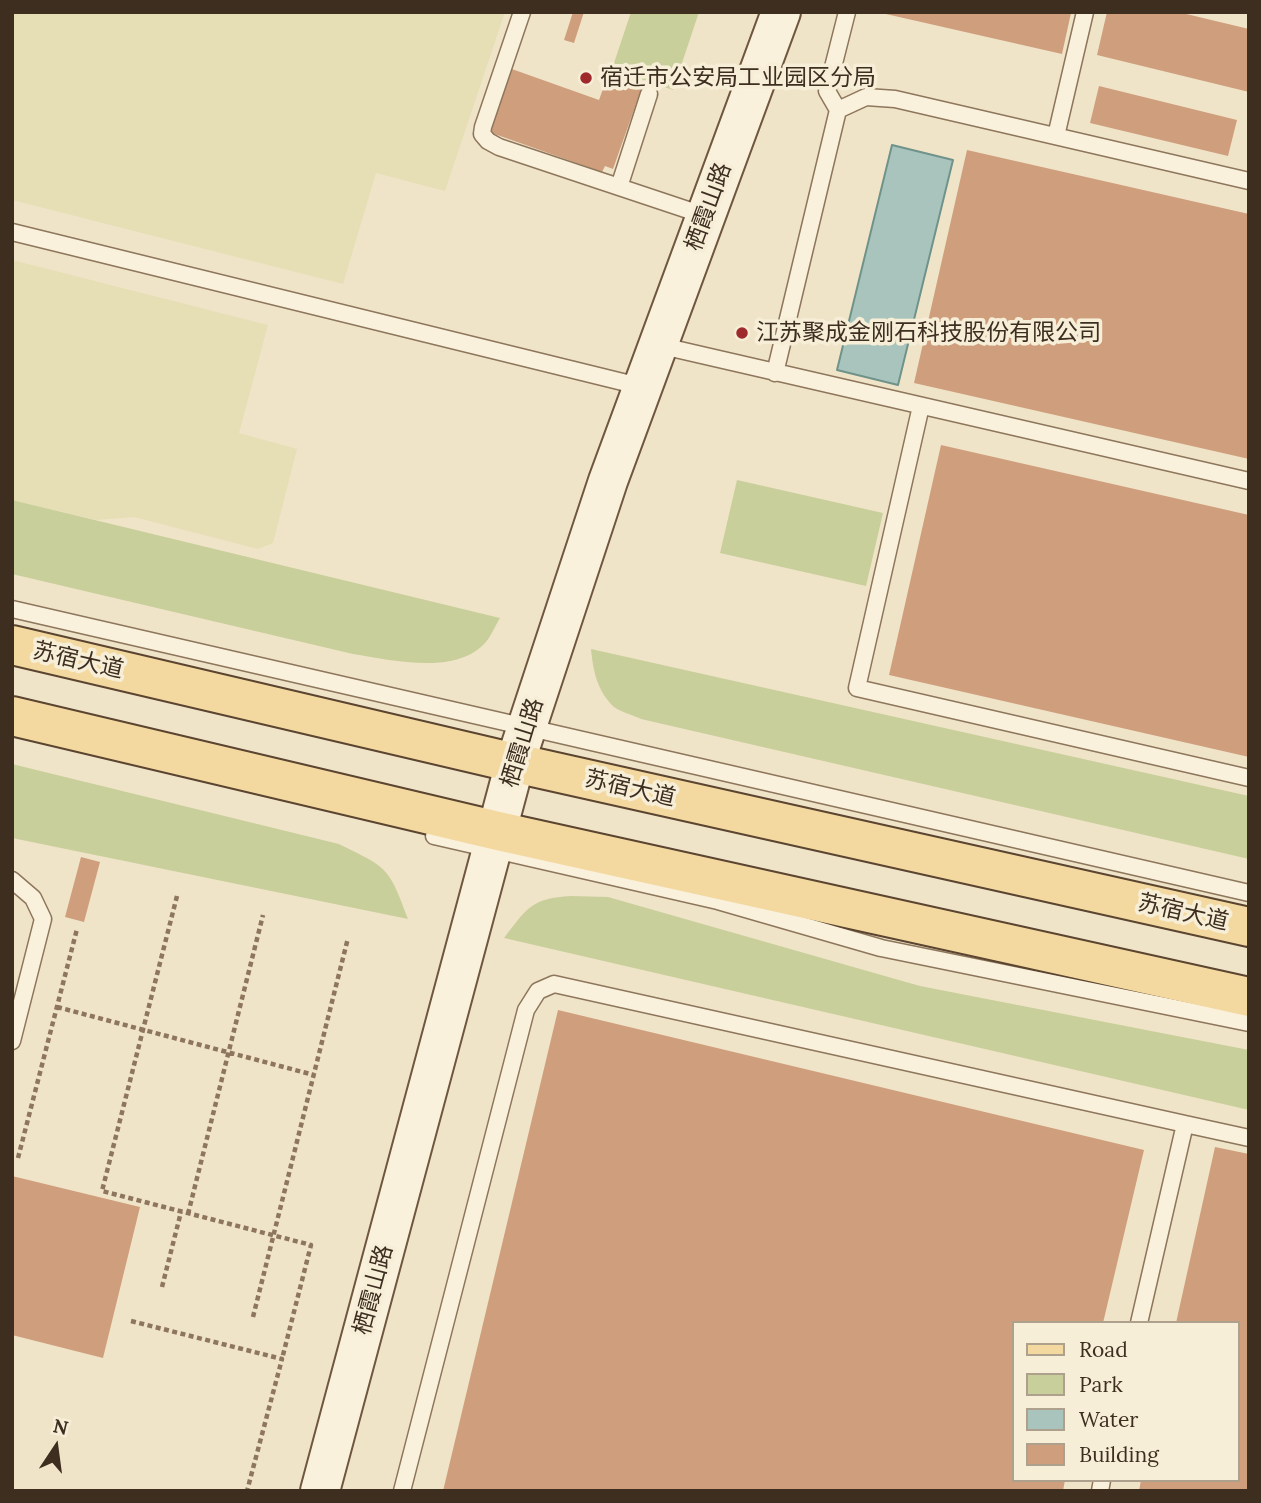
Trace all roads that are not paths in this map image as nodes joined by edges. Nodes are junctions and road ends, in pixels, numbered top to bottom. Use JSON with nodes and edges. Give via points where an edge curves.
{"nodes":[{"id":1,"x":522,"y":12,"type":"edge"},
{"id":2,"x":781,"y":12,"type":"edge"},
{"id":3,"x":847,"y":12,"type":"edge"},
{"id":4,"x":1084,"y":12,"type":"edge"},
{"id":5,"x":649,"y":94,"type":"dead end"},
{"id":6,"x":838,"y":110,"type":"junction"},
{"id":7,"x":1056,"y":136,"type":"junction"},
{"id":8,"x":1249,"y":181,"type":"edge"},
{"id":9,"x":619,"y":187,"type":"junction"},
{"id":10,"x":706,"y":216,"type":"junction"},
{"id":11,"x":12,"y":232,"type":"edge"},
{"id":12,"x":658,"y":345,"type":"junction"},
{"id":13,"x":775,"y":373,"type":"junction"},
{"id":14,"x":643,"y":387,"type":"junction"},
{"id":15,"x":921,"y":406,"type":"junction"},
{"id":16,"x":1249,"y":481,"type":"edge"},
{"id":17,"x":12,"y":609,"type":"edge"},
{"id":18,"x":12,"y":645,"type":"edge"},
{"id":19,"x":12,"y":716,"type":"edge"},
{"id":20,"x":521,"y":746,"type":"junction"},
{"id":21,"x":1249,"y":778,"type":"edge"},
{"id":22,"x":413,"y":831,"type":"dead end"},
{"id":23,"x":496,"y":840,"type":"junction"},
{"id":24,"x":12,"y":880,"type":"edge"},
{"id":25,"x":1249,"y":893,"type":"edge"},
{"id":26,"x":1249,"y":927,"type":"edge"},
{"id":27,"x":1249,"y":997,"type":"edge"},
{"id":28,"x":1249,"y":1023,"type":"edge"},
{"id":29,"x":12,"y":1041,"type":"edge"},
{"id":30,"x":1185,"y":1124,"type":"junction"},
{"id":31,"x":1249,"y":1138,"type":"edge"},
{"id":32,"x":1139,"y":1321,"type":"edge"},
{"id":33,"x":320,"y":1491,"type":"edge"},
{"id":34,"x":402,"y":1491,"type":"edge"}],
"edges":[{"from":1,"to":9,"type":"lane","via":[[482,134],[499,147]]},
{"from":2,"to":10,"type":"street","name":"栖霞山路"},
{"from":3,"to":6,"type":"lane","via":[[827,91]]},
{"from":4,"to":7,"type":"lane"},
{"from":5,"to":9,"type":"lane"},
{"from":6,"to":7,"type":"lane","via":[[866,97],[895,99]]},
{"from":6,"to":13,"type":"lane"},
{"from":7,"to":8,"type":"lane"},
{"from":9,"to":10,"type":"lane"},
{"from":10,"to":12,"type":"street","name":"栖霞山路"},
{"from":11,"to":14,"type":"lane"},
{"from":12,"to":13,"type":"lane"},
{"from":12,"to":14,"type":"street","name":"栖霞山路"},
{"from":13,"to":15,"type":"lane"},
{"from":14,"to":20,"type":"street","name":"栖霞山路"},
{"from":15,"to":16,"type":"lane"},
{"from":15,"to":21,"type":"lane","via":[[857,688]]},
{"from":17,"to":20,"type":"lane"},
{"from":18,"to":20,"type":"main road","name":"苏宿大道"},
{"from":19,"to":23,"type":"main road"},
{"from":20,"to":23,"type":"street","name":"栖霞山路"},
{"from":20,"to":25,"type":"lane"},
{"from":20,"to":26,"type":"main road","name":"苏宿大道"},
{"from":22,"to":23,"type":"lane"},
{"from":23,"to":27,"type":"main road"},
{"from":23,"to":28,"type":"lane","via":[[881,948]]},
{"from":23,"to":33,"type":"street","name":"栖霞山路"},
{"from":24,"to":29,"type":"lane","via":[[33,898],[43,919]]},
{"from":30,"to":31,"type":"lane"},
{"from":30,"to":32,"type":"lane"},
{"from":30,"to":34,"type":"lane","via":[[554,984],[538,991],[526,1010]]}]}
